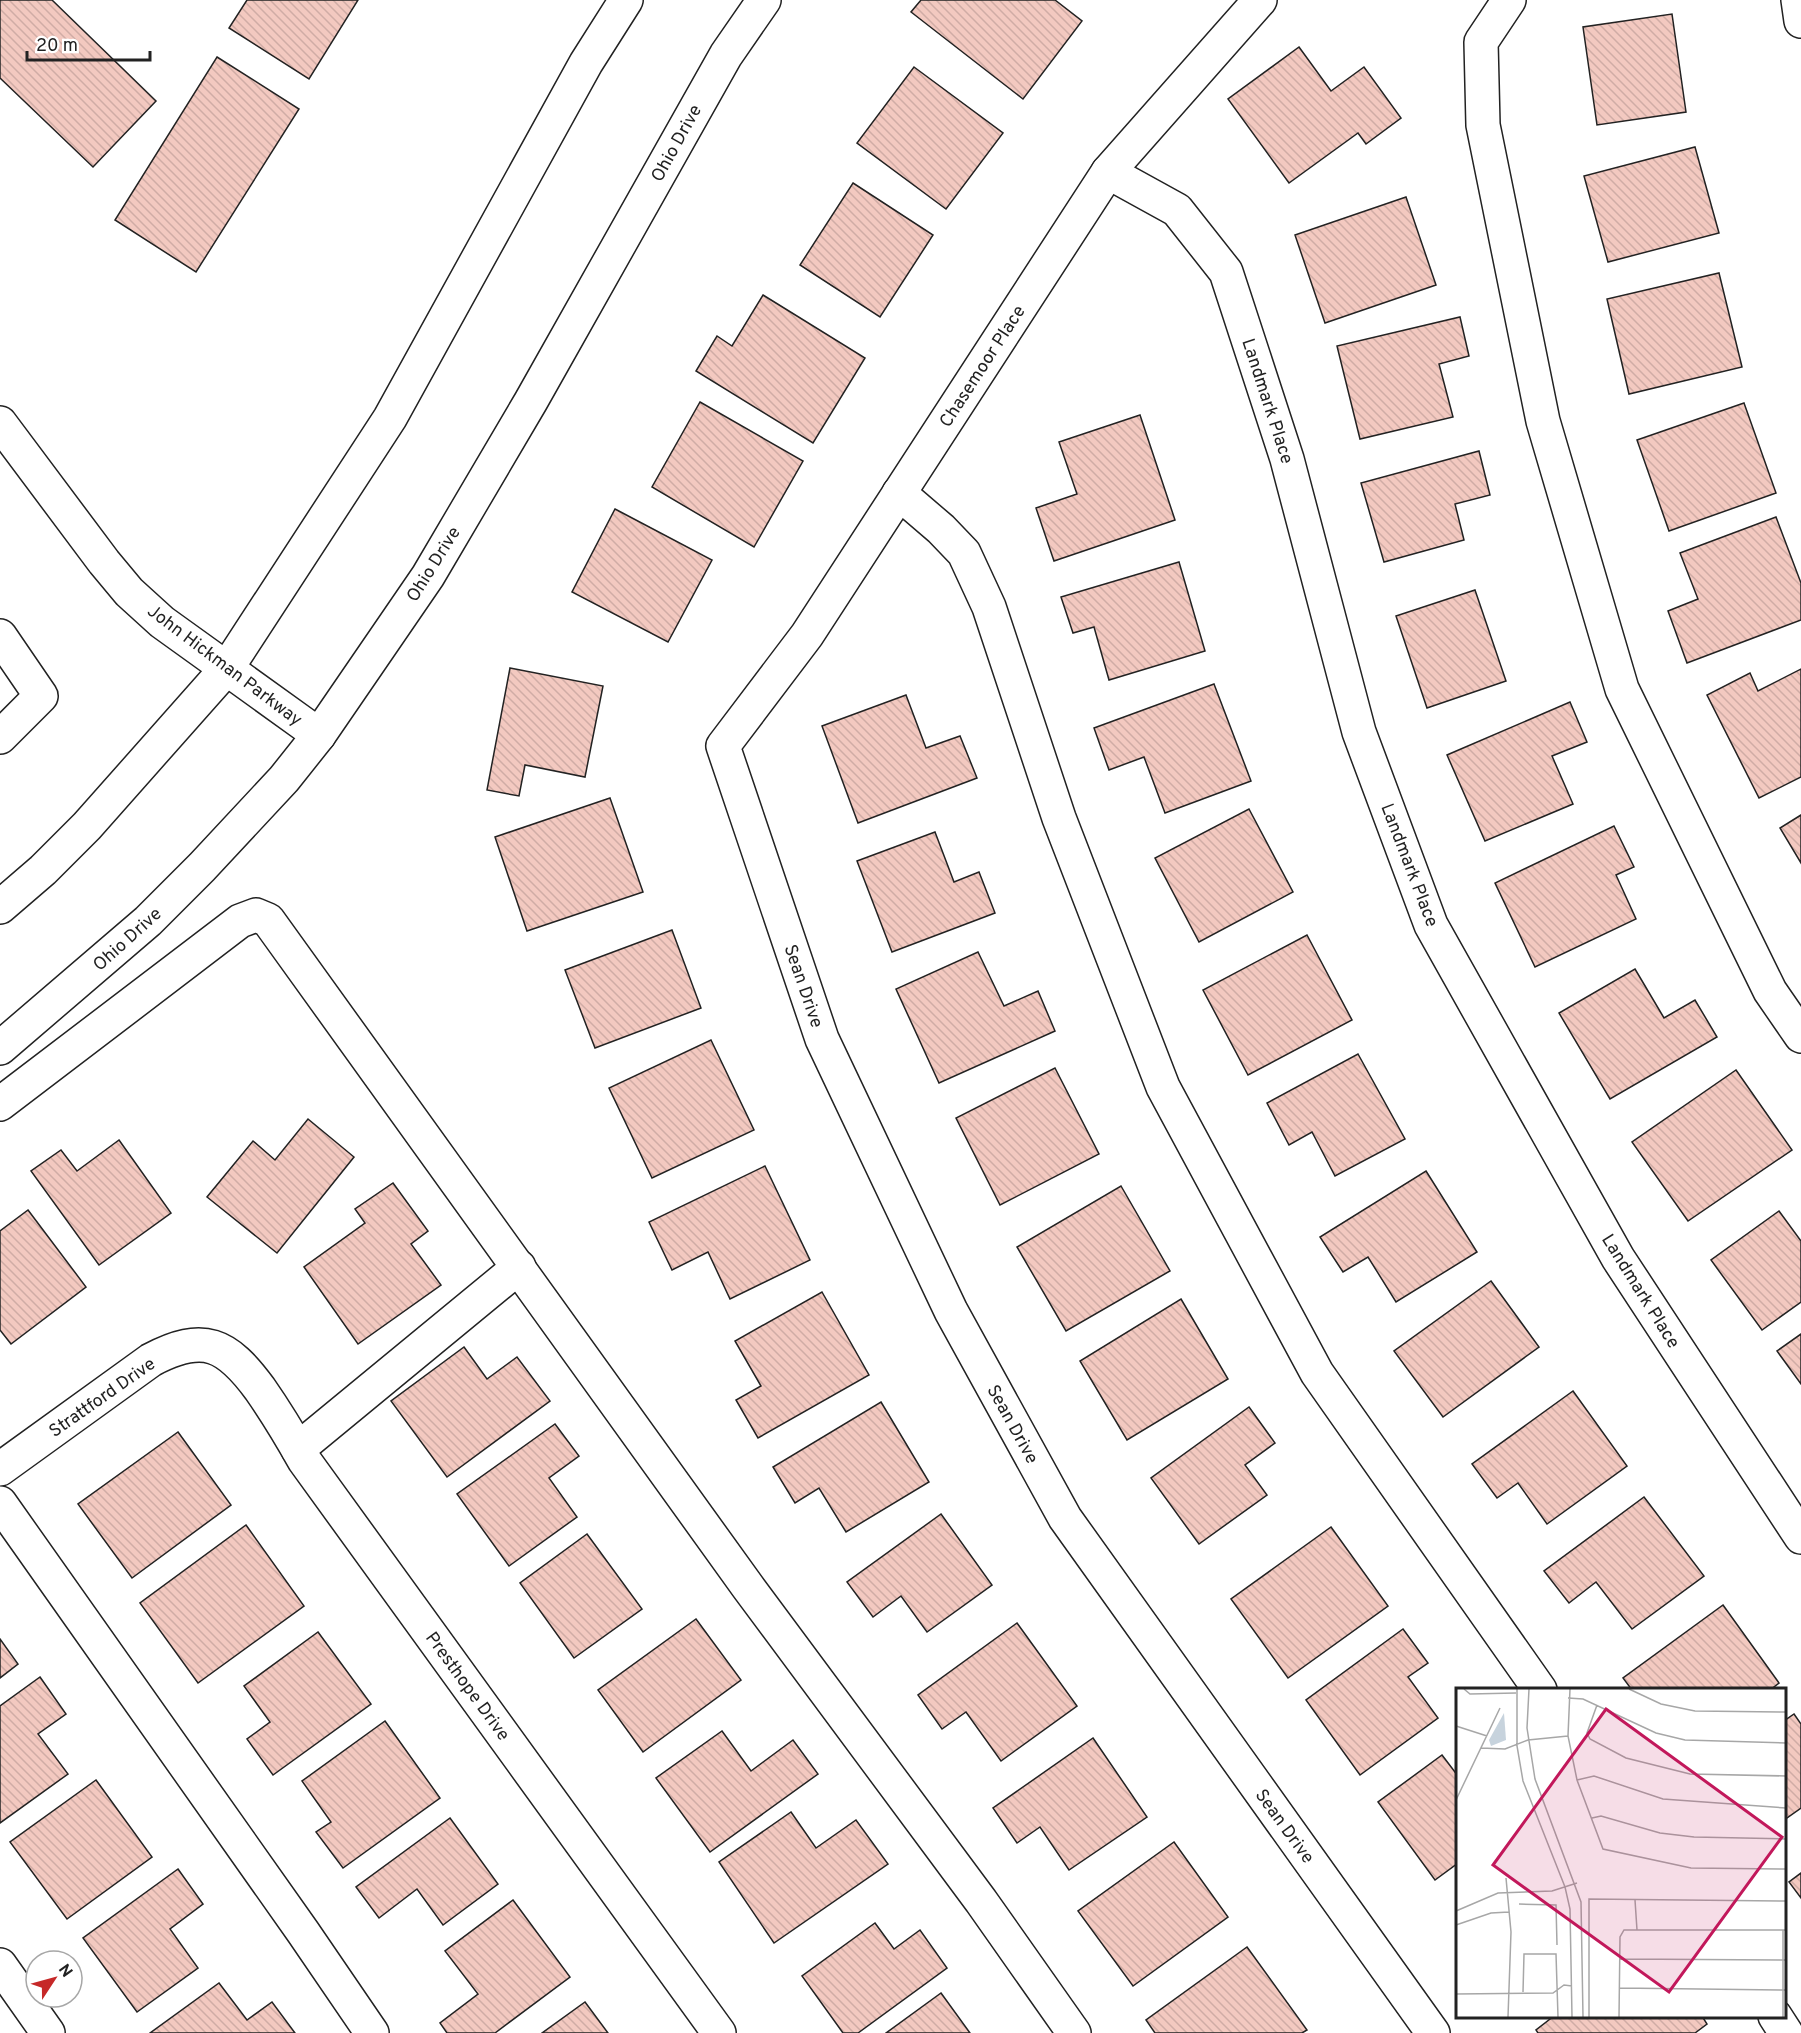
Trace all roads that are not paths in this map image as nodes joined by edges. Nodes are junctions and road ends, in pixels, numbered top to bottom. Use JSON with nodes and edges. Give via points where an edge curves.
{"nodes":[{"id":1,"x":626,"y":0,"type":"edge"},
{"id":2,"x":764,"y":0,"type":"edge"},
{"id":3,"x":1260,"y":0,"type":"edge"},
{"id":4,"x":1509,"y":0,"type":"edge"},
{"id":5,"x":1797,"y":0,"type":"edge"},
{"id":6,"x":1801,"y":21,"type":"edge"},
{"id":7,"x":1108,"y":172,"type":"junction"},
{"id":8,"x":0,"y":423,"type":"edge"},
{"id":9,"x":899,"y":493,"type":"junction"},
{"id":10,"x":0,"y":636,"type":"edge"},
{"id":11,"x":227,"y":668,"type":"junction"},
{"id":12,"x":319,"y":735,"type":"junction"},
{"id":13,"x":0,"y":737,"type":"edge"},
{"id":14,"x":723,"y":746,"type":"joint"},
{"id":15,"x":0,"y":907,"type":"edge"},
{"id":16,"x":1801,"y":1036,"type":"edge"},
{"id":17,"x":0,"y":1048,"type":"edge"},
{"id":18,"x":0,"y":1104,"type":"edge"},
{"id":19,"x":519,"y":1267,"type":"junction"},
{"id":20,"x":212,"y":1347,"type":"joint"},
{"id":21,"x":298,"y":1449,"type":"junction"},
{"id":22,"x":0,"y":1469,"type":"edge"},
{"id":23,"x":0,"y":1503,"type":"edge"},
{"id":24,"x":1801,"y":1538,"type":"edge"},
{"id":25,"x":1539,"y":1688,"type":"edge"},
{"id":26,"x":0,"y":1965,"type":"edge"},
{"id":27,"x":1776,"y":2018,"type":"edge"},
{"id":28,"x":48,"y":2033,"type":"edge"},
{"id":29,"x":372,"y":2033,"type":"edge"},
{"id":30,"x":719,"y":2033,"type":"edge"},
{"id":31,"x":1074,"y":2033,"type":"edge"},
{"id":32,"x":1432,"y":2033,"type":"edge"},
{"id":33,"x":1786,"y":2033,"type":"edge"}],
"edges":[{"from":1,"to":11,"type":"street","via":[[586,63],[390,418]]},
{"from":2,"to":12,"type":"street","name":"Ohio Drive","via":[[726,55],[428,576]]},
{"from":3,"to":7,"type":"street","name":"Chasemoor Place"},
{"from":4,"to":16,"type":"street","via":[[1481,42],[1483,125],[1543,421],[1622,689],[1770,991]]},
{"from":5,"to":6,"type":"street"},
{"from":7,"to":9,"type":"street","name":"Chasemoor Place"},
{"from":7,"to":24,"type":"street","name":"Landmark Place","via":[[1177,210],[1226,272],[1287,459],[1359,732],[1431,925],[1618,1258]]},
{"from":8,"to":11,"type":"street","name":"John Hickman Parkway","via":[[129,592],[162,622]]},
{"from":9,"to":14,"type":"street","name":"Chasemoor Place","via":[[807,635]]},
{"from":9,"to":25,"type":"street","via":[[964,553],[988,607],[1059,818],[1168,1097],[1317,1373]]},
{"from":10,"to":13,"type":"street","via":[[41,696]]},
{"from":11,"to":12,"type":"street","name":"John Hickman Parkway"},
{"from":11,"to":15,"type":"street","via":[[87,826]]},
{"from":12,"to":17,"type":"street","name":"Ohio Drive","via":[[284,779],[148,921]]},
{"from":14,"to":32,"type":"street","name":"Sean Drive","via":[[822,1039],[951,1311],[1065,1518]]},
{"from":18,"to":19,"type":"street","via":[[240,921],[256,915],[268,920]]},
{"from":19,"to":21,"type":"street"},
{"from":19,"to":31,"type":"street"},
{"from":20,"to":21,"type":"street","name":"Presthope Drive","via":[[225,1351],[243,1366]]},
{"from":20,"to":22,"type":"street","name":"Strattford Drive","via":[[193,1345],[152,1360]]},
{"from":21,"to":30,"type":"street","name":"Presthope Drive"},
{"from":23,"to":29,"type":"street"},
{"from":26,"to":28,"type":"street"},
{"from":27,"to":33,"type":"street"}]}
